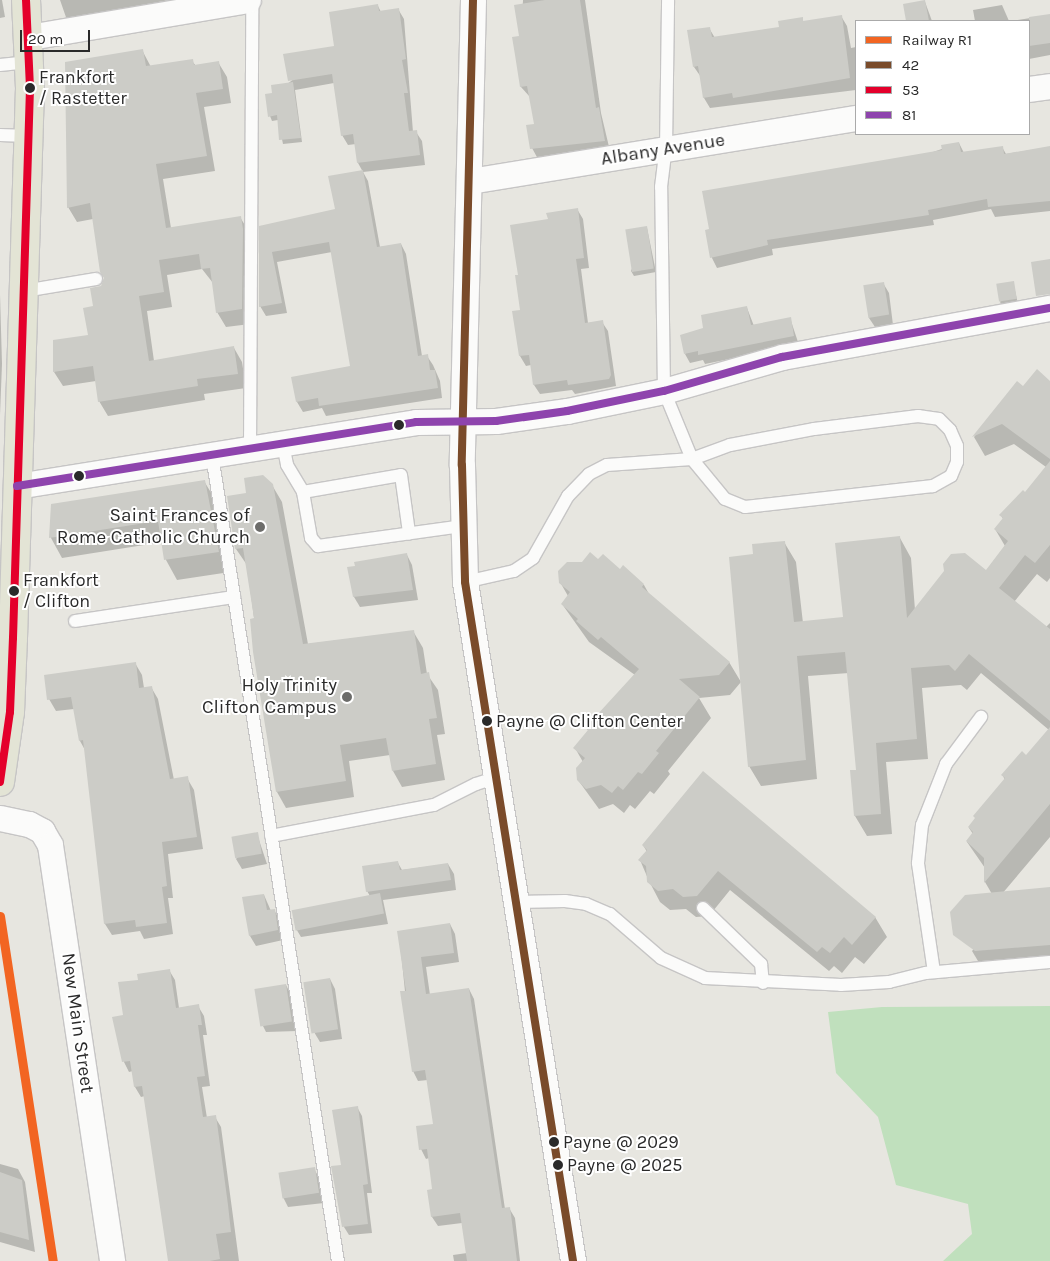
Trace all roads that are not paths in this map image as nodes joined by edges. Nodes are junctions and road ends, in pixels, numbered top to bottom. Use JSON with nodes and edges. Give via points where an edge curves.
{"nodes":[{"id":1,"x":26,"y":0,"type":"edge"},
{"id":2,"x":248,"y":0,"type":"edge"},
{"id":3,"x":252,"y":0,"type":"edge"},
{"id":4,"x":473,"y":0,"type":"edge"},
{"id":5,"x":668,"y":0,"type":"edge"},
{"id":6,"x":29,"y":49,"type":"junction"},
{"id":7,"x":0,"y":65,"type":"edge"},
{"id":8,"x":1050,"y":86,"type":"edge"},
{"id":9,"x":1030,"y":89,"type":"edge"},
{"id":10,"x":855,"y":118,"type":"edge"},
{"id":11,"x":0,"y":135,"type":"edge"},
{"id":12,"x":28,"y":136,"type":"junction"},
{"id":13,"x":666,"y":149,"type":"junction"},
{"id":14,"x":470,"y":181,"type":"junction"},
{"id":15,"x":96,"y":279,"type":"dead end"},
{"id":16,"x":24,"y":291,"type":"junction"},
{"id":17,"x":1050,"y":308,"type":"edge"},
{"id":18,"x":664,"y":391,"type":"junction"},
{"id":19,"x":464,"y":421,"type":"junction"},
{"id":20,"x":283,"y":444,"type":"junction"},
{"id":21,"x":250,"y":449,"type":"junction"},
{"id":22,"x":212,"y":455,"type":"junction"},
{"id":23,"x":692,"y":459,"type":"junction"},
{"id":24,"x":17,"y":486,"type":"junction"},
{"id":25,"x":303,"y":492,"type":"junction"},
{"id":26,"x":462,"y":526,"type":"junction"},
{"id":27,"x":409,"y":533,"type":"junction"},
{"id":28,"x":465,"y":582,"type":"junction"},
{"id":29,"x":234,"y":597,"type":"junction"},
{"id":30,"x":74,"y":621,"type":"dead end"},
{"id":31,"x":981,"y":717,"type":"dead end"},
{"id":32,"x":498,"y":777,"type":"junction"},
{"id":33,"x":0,"y":782,"type":"edge"},
{"id":34,"x":0,"y":818,"type":"edge"},
{"id":35,"x":271,"y":836,"type":"junction"},
{"id":36,"x":517,"y":902,"type":"junction"},
{"id":37,"x":702,"y":908,"type":"dead end"},
{"id":38,"x":1050,"y":962,"type":"edge"},
{"id":39,"x":934,"y":972,"type":"junction"},
{"id":40,"x":763,"y":984,"type":"junction"},
{"id":41,"x":112,"y":1261,"type":"edge"},
{"id":42,"x":338,"y":1261,"type":"edge"},
{"id":43,"x":574,"y":1261,"type":"edge"}],
"edges":[{"from":1,"to":6,"type":"main road"},
{"from":2,"to":6,"type":"street"},
{"from":3,"to":21,"type":"lane"},
{"from":4,"to":14,"type":"street"},
{"from":5,"to":13,"type":"lane"},
{"from":6,"to":7,"type":"lane"},
{"from":6,"to":12,"type":"main road"},
{"from":8,"to":9,"type":"street"},
{"from":10,"to":13,"type":"street","name":"Albany Avenue"},
{"from":11,"to":12,"type":"lane"},
{"from":12,"to":16,"type":"main road"},
{"from":13,"to":14,"type":"street","name":"Albany Avenue"},
{"from":13,"to":18,"type":"lane","via":[[661,187]]},
{"from":14,"to":19,"type":"street"},
{"from":15,"to":16,"type":"lane"},
{"from":16,"to":24,"type":"main road"},
{"from":17,"to":18,"type":"street","via":[[782,357]]},
{"from":18,"to":19,"type":"street","via":[[567,411],[496,421]]},
{"from":18,"to":23,"type":"lane"},
{"from":19,"to":20,"type":"street","via":[[416,422]]},
{"from":19,"to":26,"type":"street"},
{"from":20,"to":21,"type":"street"},
{"from":20,"to":25,"type":"lane","via":[[287,466]]},
{"from":21,"to":22,"type":"street"},
{"from":22,"to":24,"type":"street"},
{"from":22,"to":29,"type":"lane"},
{"from":23,"to":23,"type":"lane","via":[[725,499],[745,508],[933,486],[951,476],[958,462],[957,446],[950,430],[939,419],[918,416],[786,434],[730,445]]},
{"from":23,"to":28,"type":"lane","via":[[607,465],[588,474],[568,496],[534,558],[514,571]]},
{"from":24,"to":33,"type":"main road","via":[[11,693]]},
{"from":25,"to":27,"type":"lane","via":[[310,538],[318,546]]},
{"from":25,"to":27,"type":"lane","via":[[401,475]]},
{"from":26,"to":27,"type":"lane"},
{"from":26,"to":28,"type":"street"},
{"from":28,"to":32,"type":"street"},
{"from":29,"to":30,"type":"lane"},
{"from":29,"to":35,"type":"lane"},
{"from":31,"to":39,"type":"lane","via":[[946,764],[922,825],[918,862]]},
{"from":32,"to":35,"type":"lane","via":[[434,805]]},
{"from":32,"to":36,"type":"street"},
{"from":34,"to":41,"type":"street","name":"New Main Street","via":[[29,824],[42,831],[52,854]]},
{"from":35,"to":42,"type":"lane"},
{"from":36,"to":40,"type":"lane","via":[[565,900],[586,904],[610,914],[661,958],[705,978]]},
{"from":36,"to":43,"type":"street"},
{"from":37,"to":40,"type":"lane","via":[[761,964]]},
{"from":38,"to":39,"type":"lane"},
{"from":39,"to":40,"type":"lane","via":[[873,983]]}]}
